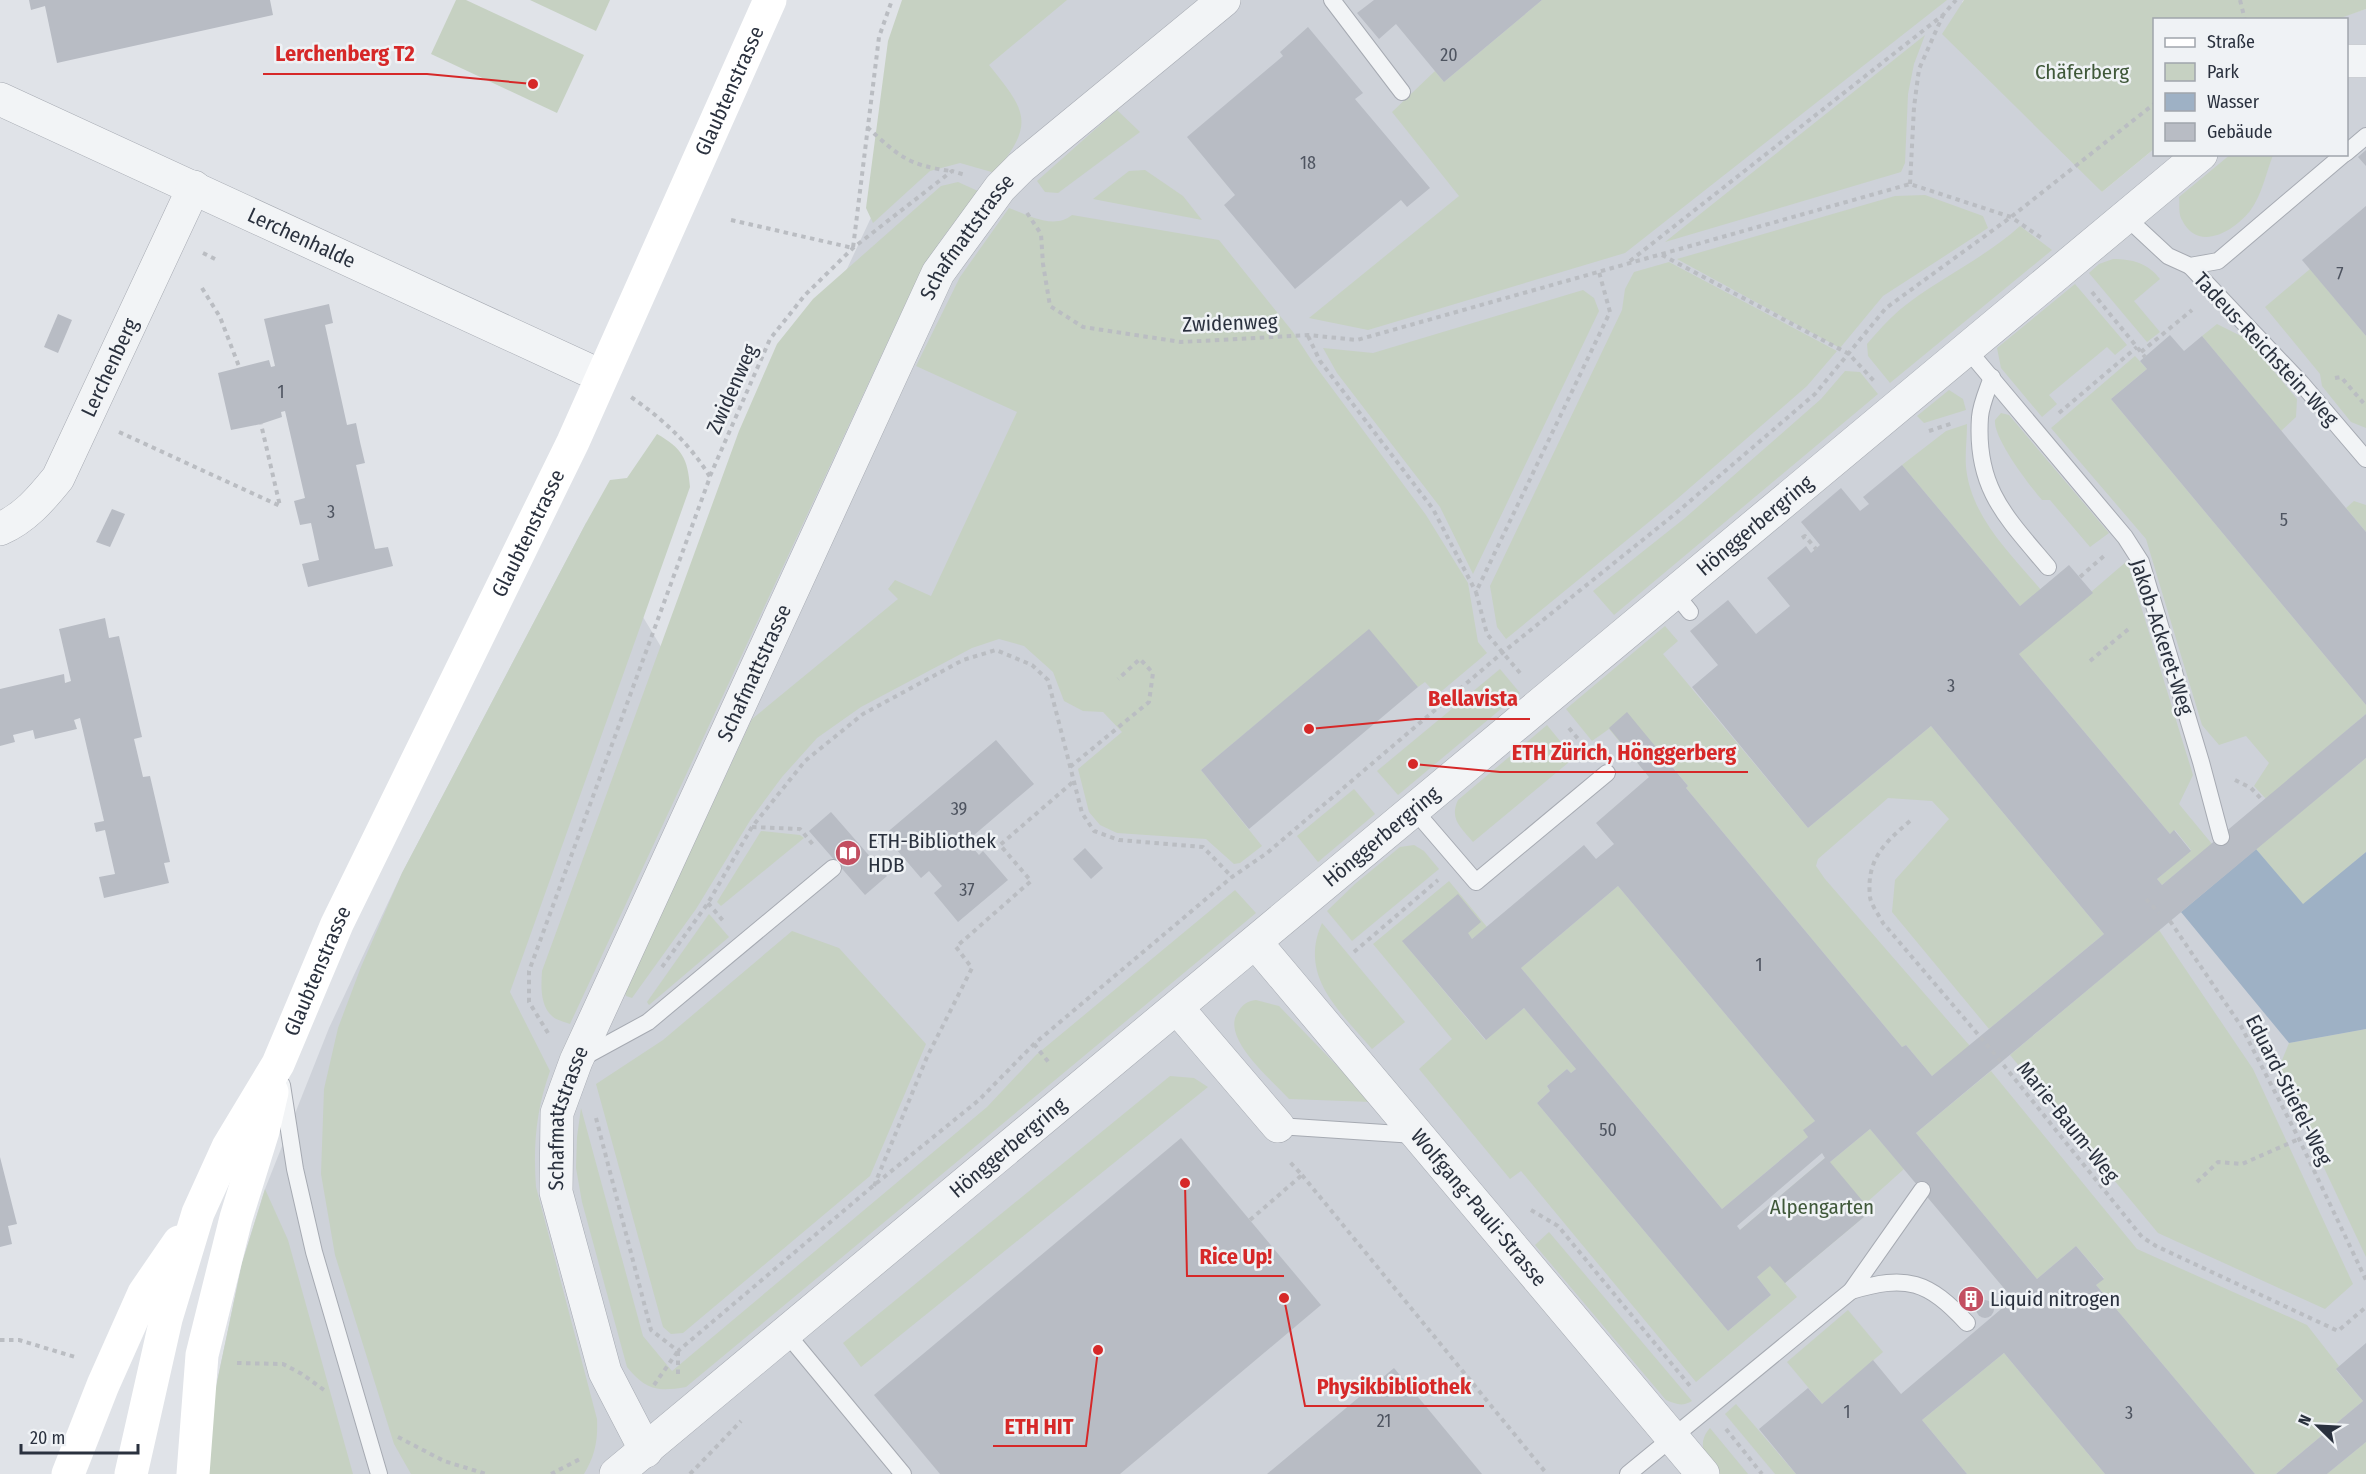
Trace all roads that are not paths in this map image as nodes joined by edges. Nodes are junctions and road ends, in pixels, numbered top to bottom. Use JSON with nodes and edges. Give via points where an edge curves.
{"nodes":[{"id":1,"x":770,"y":0,"type":"edge"},
{"id":2,"x":1224,"y":0,"type":"edge"},
{"id":3,"x":1332,"y":0,"type":"edge"},
{"id":4,"x":2348,"y":61,"type":"edge"},
{"id":5,"x":2366,"y":62,"type":"edge"},
{"id":6,"x":1402,"y":92,"type":"dead end"},
{"id":7,"x":0,"y":99,"type":"edge"},
{"id":8,"x":2366,"y":136,"type":"edge"},
{"id":9,"x":2348,"y":151,"type":"edge"},
{"id":10,"x":2199,"y":156,"type":"edge"},
{"id":11,"x":2343,"y":156,"type":"edge"},
{"id":12,"x":194,"y":188,"type":"junction"},
{"id":13,"x":2127,"y":218,"type":"junction"},
{"id":14,"x":2190,"y":266,"type":"junction"},
{"id":15,"x":1967,"y":349,"type":"junction"},
{"id":16,"x":601,"y":376,"type":"junction"},
{"id":17,"x":1992,"y":377,"type":"junction"},
{"id":18,"x":2366,"y":459,"type":"edge"},
{"id":19,"x":0,"y":530,"type":"edge"},
{"id":20,"x":2048,"y":567,"type":"dead end"},
{"id":21,"x":1607,"y":773,"type":"dead end"},
{"id":22,"x":1415,"y":811,"type":"junction"},
{"id":23,"x":2220,"y":837,"type":"dead end"},
{"id":24,"x":833,"y":868,"type":"dead end"},
{"id":25,"x":1256,"y":944,"type":"junction"},
{"id":26,"x":1178,"y":1009,"type":"junction"},
{"id":27,"x":576,"y":1061,"type":"junction"},
{"id":28,"x":278,"y":1064,"type":"junction"},
{"id":29,"x":1278,"y":1126,"type":"joint"},
{"id":30,"x":1416,"y":1135,"type":"junction"},
{"id":31,"x":1923,"y":1190,"type":"dead end"},
{"id":32,"x":198,"y":1213,"type":"junction"},
{"id":33,"x":1851,"y":1291,"type":"junction"},
{"id":34,"x":1967,"y":1323,"type":"dead end"},
{"id":35,"x":787,"y":1334,"type":"junction"},
{"id":36,"x":1672,"y":1438,"type":"junction"},
{"id":37,"x":646,"y":1451,"type":"junction"},
{"id":38,"x":68,"y":1474,"type":"edge"},
{"id":39,"x":131,"y":1474,"type":"edge"},
{"id":40,"x":193,"y":1474,"type":"edge"},
{"id":41,"x":379,"y":1474,"type":"edge"},
{"id":42,"x":616,"y":1474,"type":"edge"},
{"id":43,"x":903,"y":1474,"type":"edge"},
{"id":44,"x":1628,"y":1474,"type":"edge"},
{"id":45,"x":1703,"y":1474,"type":"edge"}],
"edges":[{"from":1,"to":16,"type":"street","name":"Glaubtenstrasse"},
{"from":2,"to":27,"type":"street","name":"Schafmattstrasse","via":[[1021,167],[1000,188],[938,273]]},
{"from":3,"to":6,"type":"lane"},
{"from":4,"to":5,"type":"street"},
{"from":7,"to":12,"type":"street","name":"Lerchenhalde"},
{"from":8,"to":9,"type":"lane","name":"Tadeus-Reichstein-Weg"},
{"from":10,"to":13,"type":"street","name":"Hönggerbergring"},
{"from":11,"to":14,"type":"lane","name":"Tadeus-Reichstein-Weg","via":[[2217,261]]},
{"from":12,"to":16,"type":"street","name":"Lerchenhalde"},
{"from":12,"to":19,"type":"street","name":"Lerchenberg","via":[[58,478],[36,505]]},
{"from":13,"to":14,"type":"lane","name":"Tadeus-Reichstein-Weg","via":[[2168,256]]},
{"from":13,"to":15,"type":"street","name":"Hönggerbergring"},
{"from":14,"to":18,"type":"lane","name":"Tadeus-Reichstein-Weg","via":[[2302,384]]},
{"from":15,"to":17,"type":"lane","name":"Jakob-Ackeret-Weg"},
{"from":15,"to":22,"type":"street","name":"Hönggerbergring","via":[[1682,602]]},
{"from":16,"to":28,"type":"street","name":"Glaubtenstrasse","via":[[573,442],[338,924]]},
{"from":17,"to":20,"type":"lane","via":[[1980,415],[1988,484],[2004,514]]},
{"from":17,"to":23,"type":"lane","name":"Jakob-Ackeret-Weg","via":[[2125,537],[2141,562]]},
{"from":21,"to":22,"type":"lane","via":[[1476,882]]},
{"from":22,"to":25,"type":"street","name":"Hönggerbergring"},
{"from":24,"to":27,"type":"lane","via":[[648,1023]]},
{"from":25,"to":26,"type":"street","name":"Hönggerbergring"},
{"from":25,"to":30,"type":"street","name":"Wolfgang-Pauli-Strasse"},
{"from":26,"to":29,"type":"street"},
{"from":26,"to":35,"type":"street","name":"Hönggerbergring"},
{"from":27,"to":37,"type":"street","name":"Schafmattstrasse","via":[[557,1113],[556,1192],[605,1372]]},
{"from":28,"to":32,"type":"street","name":"Glaubtenstrasse","via":[[228,1147]]},
{"from":28,"to":40,"type":"street","name":"Glaubtenstrasse","via":[[202,1364]]},
{"from":28,"to":41,"type":"lane","via":[[295,1169],[314,1252]]},
{"from":29,"to":30,"type":"lane"},
{"from":30,"to":36,"type":"street","name":"Wolfgang-Pauli-Strasse"},
{"from":31,"to":33,"type":"lane"},
{"from":32,"to":38,"type":"street","via":[[144,1293]]},
{"from":32,"to":39,"type":"street","name":"Glaubtenstrasse","via":[[166,1319]]},
{"from":33,"to":34,"type":"lane","via":[[1899,1281],[1922,1287],[1945,1299]]},
{"from":33,"to":36,"type":"lane"},
{"from":35,"to":37,"type":"street","name":"Hönggerbergring"},
{"from":35,"to":43,"type":"lane"},
{"from":36,"to":44,"type":"lane"},
{"from":36,"to":45,"type":"street","name":"Wolfgang-Pauli-Strasse"},
{"from":37,"to":42,"type":"street","name":"Hönggerbergring"}]}
